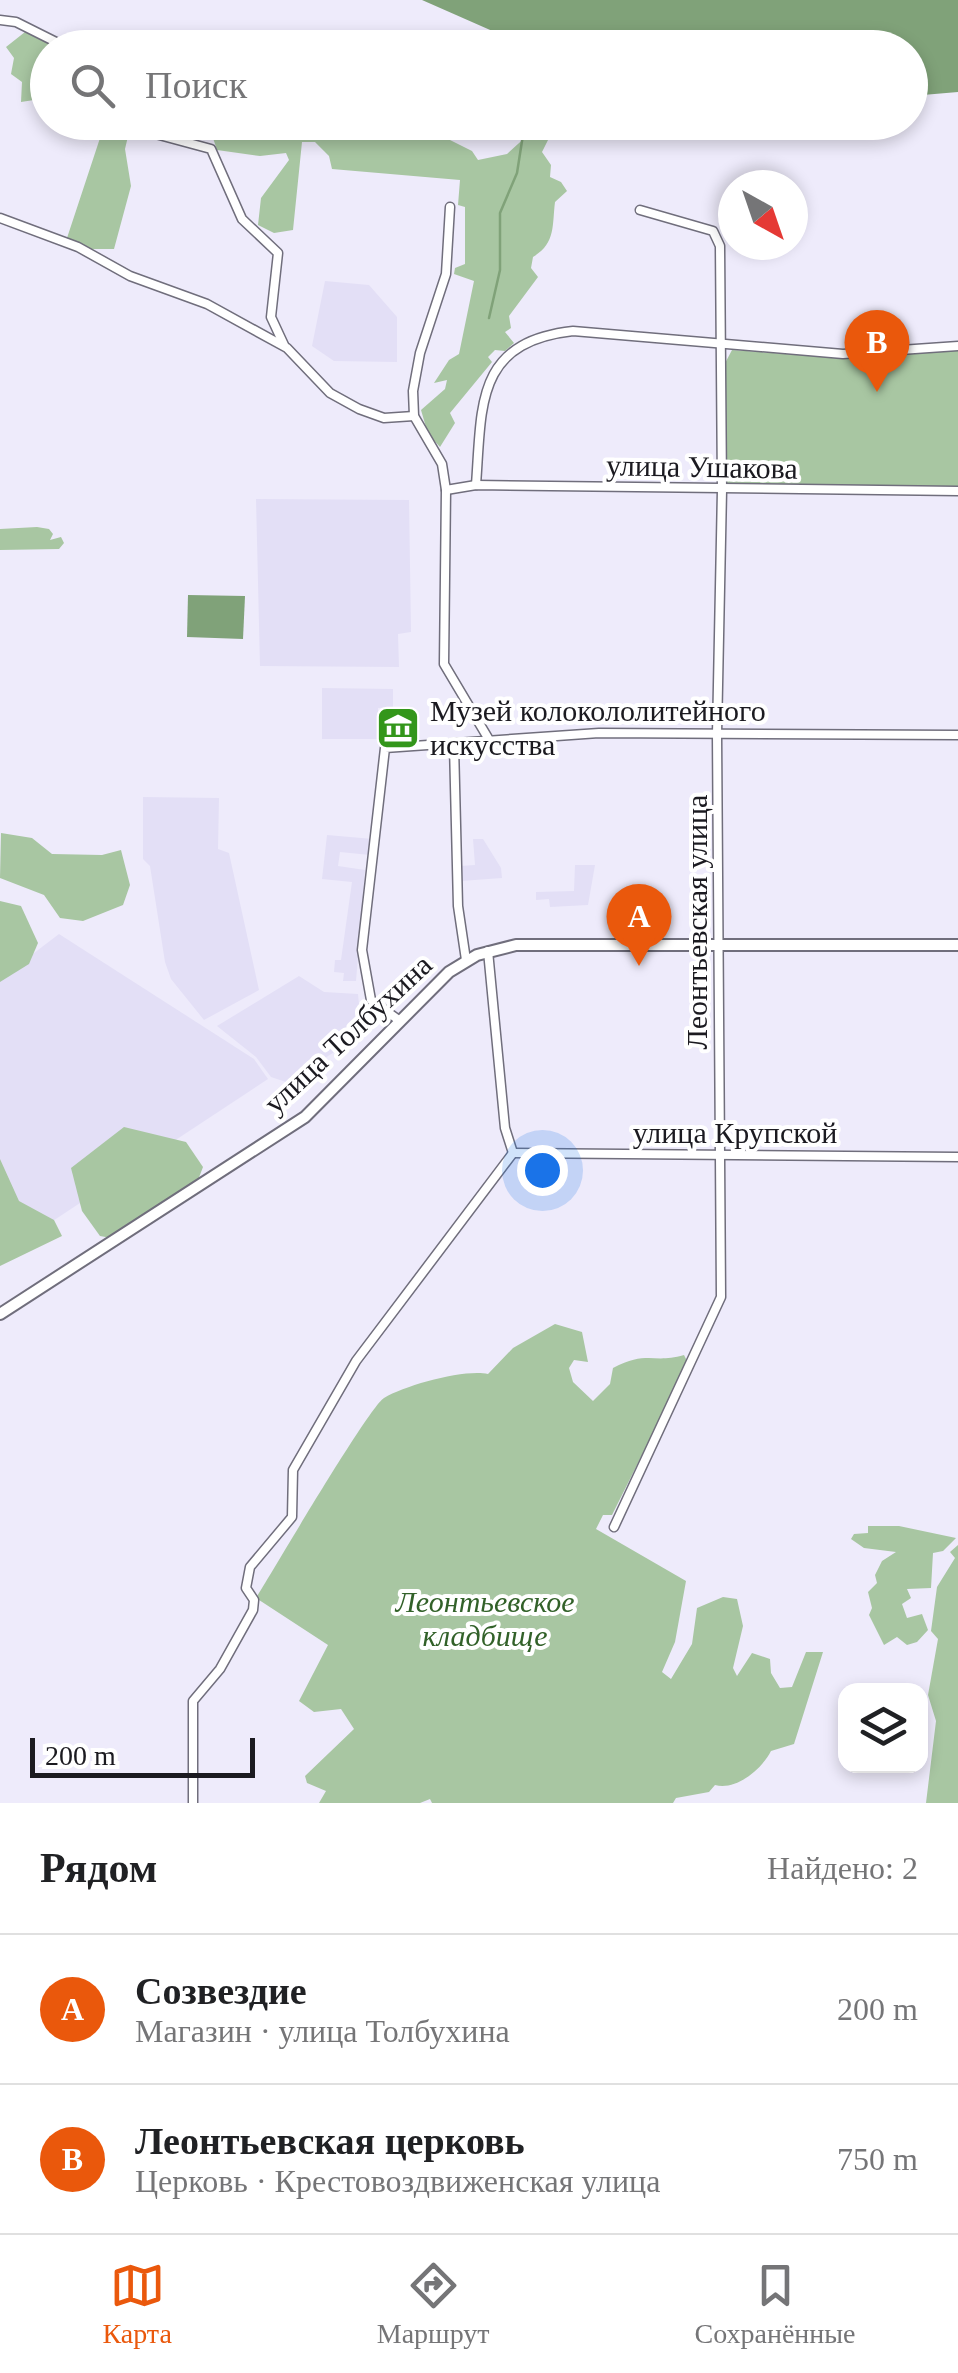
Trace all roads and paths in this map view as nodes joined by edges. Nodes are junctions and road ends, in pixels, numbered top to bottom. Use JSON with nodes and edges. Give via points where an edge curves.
{"nodes":[{"id":1,"x":0,"y":20,"type":"edge"},
{"id":2,"x":32,"y":30,"type":"edge"},
{"id":3,"x":186,"y":140,"type":"edge"},
{"id":4,"x":450,"y":207,"type":"dead end"},
{"id":5,"x":640,"y":210,"type":"dead end"},
{"id":6,"x":0,"y":218,"type":"edge"},
{"id":7,"x":721,"y":344,"type":"junction"},
{"id":8,"x":958,"y":346,"type":"edge"},
{"id":9,"x":287,"y":348,"type":"junction"},
{"id":10,"x":414,"y":416,"type":"junction"},
{"id":11,"x":476,"y":485,"type":"junction"},
{"id":12,"x":446,"y":490,"type":"junction"},
{"id":13,"x":722,"y":490,"type":"junction"},
{"id":14,"x":958,"y":491,"type":"edge"},
{"id":15,"x":717,"y":734,"type":"junction"},
{"id":16,"x":958,"y":735,"type":"edge"},
{"id":17,"x":488,"y":738,"type":"junction"},
{"id":18,"x":454,"y":744,"type":"junction"},
{"id":19,"x":720,"y":944,"type":"junction"},
{"id":20,"x":958,"y":945,"type":"edge"},
{"id":21,"x":488,"y":951,"type":"junction"},
{"id":22,"x":466,"y":960,"type":"junction"},
{"id":23,"x":400,"y":1022,"type":"junction"},
{"id":24,"x":513,"y":1153,"type":"junction"},
{"id":25,"x":719,"y":1153,"type":"junction"},
{"id":26,"x":958,"y":1157,"type":"edge"},
{"id":27,"x":0,"y":1314,"type":"edge"},
{"id":28,"x":614,"y":1527,"type":"dead end"},
{"id":29,"x":194,"y":1803,"type":"edge"}],
"edges":[{"from":1,"to":2,"type":"street"},
{"from":3,"to":9,"type":"street","via":[[216,156],[242,218],[278,253],[271,317]]},
{"from":4,"to":10,"type":"street","via":[[446,274],[417,365]]},
{"from":5,"to":7,"type":"street","name":"Леонтьевская улица","via":[[717,234]]},
{"from":6,"to":9,"type":"street","via":[[196,299]]},
{"from":7,"to":8,"type":"street","via":[[842,354]]},
{"from":7,"to":11,"type":"street","via":[[573,331],[525,343],[501,360],[487,386]]},
{"from":7,"to":13,"type":"street","name":"Леонтьевская улица"},
{"from":9,"to":10,"type":"street","via":[[338,398],[384,418]]},
{"from":10,"to":12,"type":"street","via":[[442,464]]},
{"from":11,"to":12,"type":"street","name":"улица Ушакова"},
{"from":11,"to":13,"type":"street","name":"улица Ушакова"},
{"from":12,"to":17,"type":"street","via":[[444,664]]},
{"from":13,"to":14,"type":"street","name":"улица Ушакова"},
{"from":13,"to":15,"type":"street","name":"Леонтьевская улица"},
{"from":15,"to":16,"type":"street"},
{"from":15,"to":17,"type":"street"},
{"from":15,"to":19,"type":"street","name":"Леонтьевская улица"},
{"from":17,"to":18,"type":"street"},
{"from":18,"to":22,"type":"street"},
{"from":18,"to":23,"type":"street","via":[[385,748],[363,965],[372,1000]]},
{"from":19,"to":20,"type":"main road","name":"улица Толбухина"},
{"from":19,"to":21,"type":"main road","name":"улица Толбухина","via":[[516,945]]},
{"from":19,"to":25,"type":"street","name":"Леонтьевская улица"},
{"from":21,"to":22,"type":"main road","name":"улица Толбухина"},
{"from":21,"to":24,"type":"street"},
{"from":22,"to":23,"type":"main road","name":"улица Толбухина"},
{"from":23,"to":27,"type":"main road","name":"улица Толбухина","via":[[294,1125]]},
{"from":24,"to":25,"type":"street","name":"улица Крупской"},
{"from":24,"to":29,"type":"street","via":[[356,1361],[295,1464],[292,1517],[247,1573],[253,1610],[192,1702]]},
{"from":25,"to":26,"type":"street","name":"улица Крупской"},
{"from":25,"to":28,"type":"street","name":"Леонтьевская улица","via":[[717,1314]]}]}
